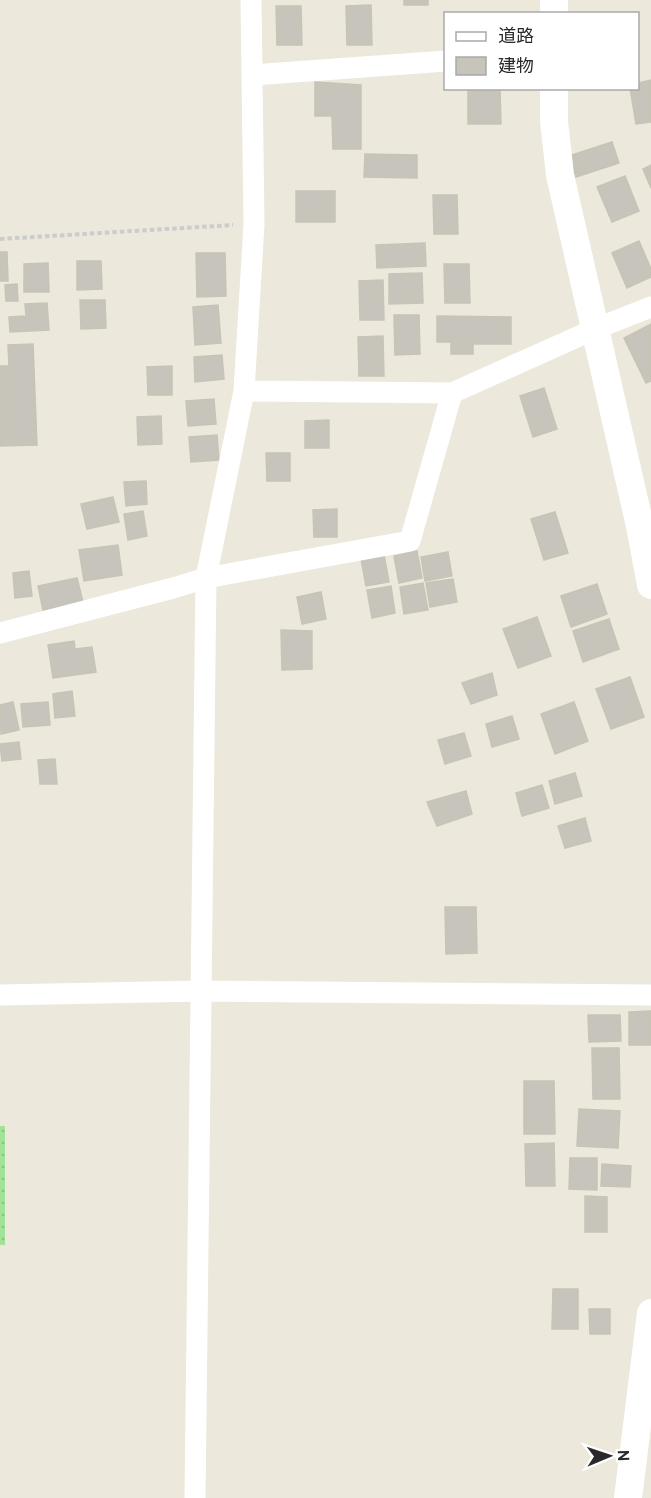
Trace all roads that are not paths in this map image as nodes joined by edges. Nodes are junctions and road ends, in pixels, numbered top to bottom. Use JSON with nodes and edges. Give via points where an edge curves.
{"nodes":[{"id":1,"x":251,"y":0,"type":"edge"},
{"id":2,"x":444,"y":61,"type":"edge"},
{"id":3,"x":252,"y":75,"type":"junction"},
{"id":4,"x":554,"y":90,"type":"edge"},
{"id":5,"x":651,"y":307,"type":"edge"},
{"id":6,"x":595,"y":329,"type":"junction"},
{"id":7,"x":244,"y":391,"type":"junction"},
{"id":8,"x":452,"y":393,"type":"junction"},
{"id":9,"x":646,"y":526,"type":"edge"},
{"id":10,"x":206,"y":578,"type":"junction"},
{"id":11,"x":651,"y":585,"type":"edge"},
{"id":12,"x":0,"y":633,"type":"edge"},
{"id":13,"x":201,"y":991,"type":"junction"},
{"id":14,"x":0,"y":995,"type":"edge"},
{"id":15,"x":651,"y":995,"type":"edge"},
{"id":16,"x":651,"y":1313,"type":"edge"},
{"id":17,"x":195,"y":1498,"type":"edge"},
{"id":18,"x":628,"y":1498,"type":"edge"}],
"edges":[{"from":1,"to":3,"type":"street"},
{"from":2,"to":3,"type":"street"},
{"from":3,"to":7,"type":"street","via":[[254,224]]},
{"from":4,"to":6,"type":"street","via":[[560,175]]},
{"from":5,"to":6,"type":"street"},
{"from":6,"to":8,"type":"street"},
{"from":6,"to":9,"type":"street"},
{"from":7,"to":8,"type":"street"},
{"from":7,"to":10,"type":"street"},
{"from":8,"to":10,"type":"street","via":[[410,541]]},
{"from":9,"to":11,"type":"street"},
{"from":10,"to":12,"type":"street"},
{"from":10,"to":13,"type":"street"},
{"from":13,"to":14,"type":"street"},
{"from":13,"to":15,"type":"street"},
{"from":13,"to":17,"type":"street"},
{"from":16,"to":18,"type":"street"}]}
